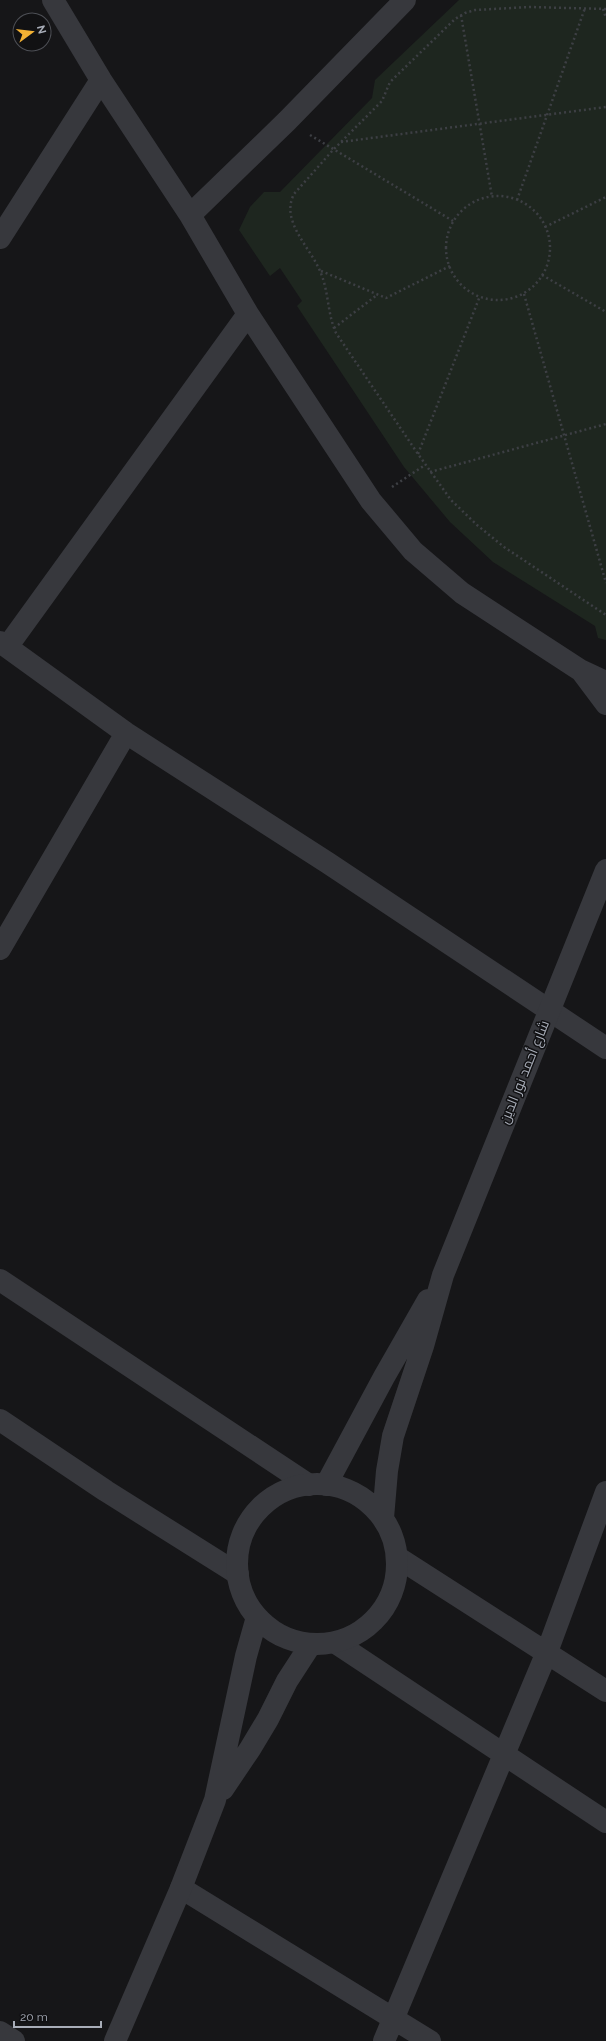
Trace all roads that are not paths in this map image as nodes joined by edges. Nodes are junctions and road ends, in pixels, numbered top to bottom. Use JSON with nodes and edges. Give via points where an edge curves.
{"nodes":[{"id":1,"x":53,"y":0,"type":"edge"},
{"id":2,"x":405,"y":0,"type":"edge"},
{"id":3,"x":101,"y":80,"type":"junction"},
{"id":4,"x":190,"y":214,"type":"junction"},
{"id":5,"x":0,"y":238,"type":"edge"},
{"id":6,"x":248,"y":314,"type":"junction"},
{"id":7,"x":4,"y":645,"type":"edge"},
{"id":8,"x":580,"y":670,"type":"junction"},
{"id":9,"x":606,"y":682,"type":"edge"},
{"id":10,"x":606,"y":704,"type":"edge"},
{"id":11,"x":126,"y":733,"type":"junction"},
{"id":12,"x":606,"y":870,"type":"edge"},
{"id":13,"x":0,"y":949,"type":"edge"},
{"id":14,"x":549,"y":1011,"type":"junction"},
{"id":15,"x":606,"y":1048,"type":"edge"},
{"id":16,"x":443,"y":1275,"type":"junction"},
{"id":17,"x":0,"y":1280,"type":"edge"},
{"id":18,"x":0,"y":1420,"type":"edge"},
{"id":19,"x":318,"y":1485,"type":"junction"},
{"id":20,"x":606,"y":1492,"type":"edge"},
{"id":21,"x":383,"y":1518,"type":"junction"},
{"id":22,"x":397,"y":1557,"type":"junction"},
{"id":23,"x":238,"y":1574,"type":"junction"},
{"id":24,"x":257,"y":1616,"type":"junction"},
{"id":25,"x":336,"y":1643,"type":"junction"},
{"id":26,"x":311,"y":1644,"type":"junction"},
{"id":27,"x":547,"y":1652,"type":"junction"},
{"id":28,"x":606,"y":1691,"type":"edge"},
{"id":29,"x":504,"y":1754,"type":"junction"},
{"id":30,"x":216,"y":1800,"type":"junction"},
{"id":31,"x":606,"y":1822,"type":"edge"},
{"id":32,"x":181,"y":1888,"type":"junction"},
{"id":33,"x":394,"y":2020,"type":"junction"},
{"id":34,"x":0,"y":2032,"type":"edge"},
{"id":35,"x":14,"y":2041,"type":"edge"},
{"id":36,"x":115,"y":2041,"type":"edge"},
{"id":37,"x":384,"y":2041,"type":"edge"},
{"id":38,"x":430,"y":2041,"type":"edge"}],
"edges":[{"from":1,"to":3,"type":"street"},
{"from":2,"to":4,"type":"street","via":[[287,121]]},
{"from":3,"to":4,"type":"street"},
{"from":3,"to":5,"type":"street"},
{"from":4,"to":6,"type":"street"},
{"from":6,"to":7,"type":"street"},
{"from":6,"to":8,"type":"street","via":[[371,501],[413,551],[462,593]]},
{"from":7,"to":11,"type":"street"},
{"from":8,"to":9,"type":"street"},
{"from":8,"to":10,"type":"street"},
{"from":11,"to":13,"type":"street"},
{"from":11,"to":14,"type":"street","via":[[328,863]]},
{"from":12,"to":14,"type":"street","name":"شارع أحمد نور الدين"},
{"from":14,"to":15,"type":"street"},
{"from":14,"to":16,"type":"street","name":"شارع أحمد نور الدين"},
{"from":16,"to":19,"type":"street"},
{"from":16,"to":21,"type":"street","via":[[393,1436]]},
{"from":17,"to":19,"type":"street"},
{"from":18,"to":23,"type":"street","via":[[106,1491]]},
{"from":19,"to":21,"type":"street","via":[[343,1488],[358,1495]]},
{"from":19,"to":23,"type":"street","via":[[279,1494],[255,1514],[240,1542]]},
{"from":20,"to":27,"type":"street"},
{"from":21,"to":22,"type":"street","via":[[392,1536]]},
{"from":22,"to":25,"type":"street","via":[[394,1589],[387,1604],[365,1629]]},
{"from":22,"to":27,"type":"street"},
{"from":23,"to":24,"type":"street","via":[[248,1604]]},
{"from":24,"to":26,"type":"street","via":[[281,1636],[295,1642]]},
{"from":24,"to":30,"type":"street","via":[[246,1656]]},
{"from":25,"to":26,"type":"street"},
{"from":25,"to":29,"type":"street"},
{"from":26,"to":30,"type":"street","via":[[287,1681],[250,1749]]},
{"from":27,"to":28,"type":"street"},
{"from":27,"to":29,"type":"street"},
{"from":29,"to":31,"type":"street"},
{"from":29,"to":33,"type":"street"},
{"from":30,"to":32,"type":"street"},
{"from":32,"to":33,"type":"street"},
{"from":32,"to":36,"type":"street"},
{"from":33,"to":37,"type":"street"},
{"from":33,"to":38,"type":"street"},
{"from":34,"to":35,"type":"street"}]}
